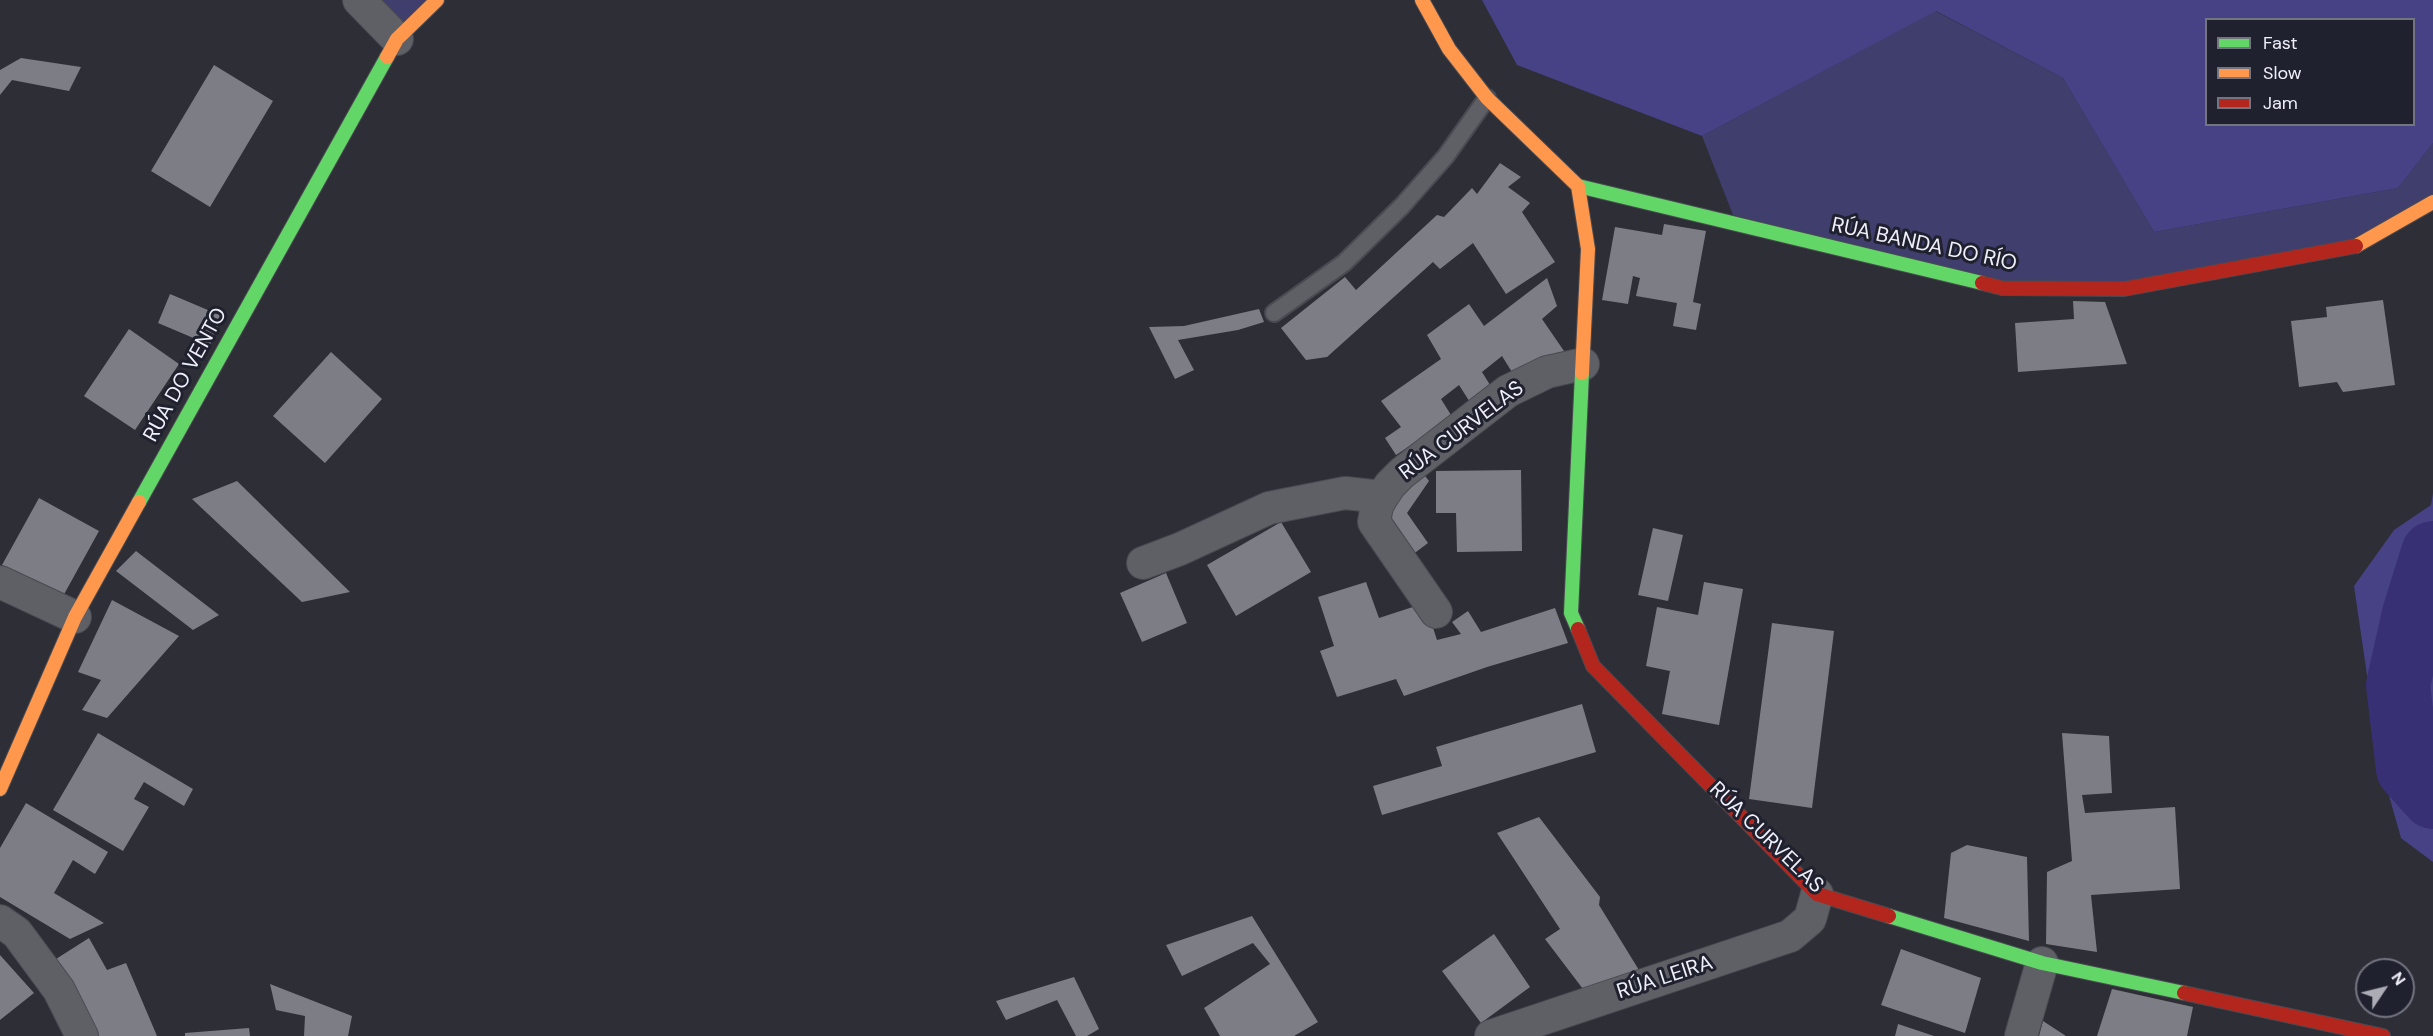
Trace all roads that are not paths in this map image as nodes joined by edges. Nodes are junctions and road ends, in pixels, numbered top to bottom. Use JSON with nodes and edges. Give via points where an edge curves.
{"nodes":[{"id":1,"x":359,"y":0,"type":"edge"},
{"id":2,"x":436,"y":0,"type":"edge"},
{"id":3,"x":1422,"y":0,"type":"edge"},
{"id":4,"x":397,"y":39,"type":"junction"},
{"id":5,"x":1487,"y":98,"type":"junction"},
{"id":6,"x":1578,"y":186,"type":"junction"},
{"id":7,"x":2433,"y":202,"type":"edge"},
{"id":8,"x":1274,"y":313,"type":"dead end"},
{"id":9,"x":1583,"y":364,"type":"junction"},
{"id":10,"x":1382,"y":498,"type":"junction"},
{"id":11,"x":1143,"y":563,"type":"dead end"},
{"id":12,"x":0,"y":582,"type":"edge"},
{"id":13,"x":1436,"y":612,"type":"dead end"},
{"id":14,"x":75,"y":617,"type":"junction"},
{"id":15,"x":0,"y":789,"type":"edge"},
{"id":16,"x":1817,"y":894,"type":"junction"},
{"id":17,"x":0,"y":921,"type":"edge"},
{"id":18,"x":2042,"y":963,"type":"junction"},
{"id":19,"x":82,"y":1036,"type":"edge"},
{"id":20,"x":1491,"y":1036,"type":"edge"},
{"id":21,"x":2021,"y":1036,"type":"edge"},
{"id":22,"x":2383,"y":1036,"type":"edge"}],
"edges":[{"from":1,"to":4,"type":"street"},
{"from":2,"to":4,"type":"street","name":"RÚA DO VENTO"},
{"from":3,"to":5,"type":"street","via":[[1449,49]]},
{"from":4,"to":14,"type":"street","name":"RÚA DO VENTO"},
{"from":5,"to":6,"type":"street"},
{"from":5,"to":8,"type":"lane","via":[[1446,156],[1402,206],[1344,263]]},
{"from":6,"to":7,"type":"street","name":"RÚA BANDA DO RÍO","via":[[2002,288],[2124,289],[2360,246]]},
{"from":6,"to":9,"type":"street","name":"RÚA CURVELAS","via":[[1588,249]]},
{"from":9,"to":10,"type":"street","name":"RÚA CURVELAS","via":[[1547,372],[1508,391],[1402,473]]},
{"from":9,"to":16,"type":"street","name":"RÚA CURVELAS","via":[[1571,613],[1593,666]]},
{"from":10,"to":11,"type":"street","name":"RÚA CURVELAS","via":[[1345,493],[1269,508]]},
{"from":10,"to":13,"type":"street","name":"RÚA CURVELAS","via":[[1374,522]]},
{"from":12,"to":14,"type":"street"},
{"from":14,"to":15,"type":"street","name":"RÚA DO VENTO"},
{"from":16,"to":18,"type":"street","name":"RÚA CURVELAS"},
{"from":16,"to":20,"type":"street","name":"RÚA LEIRA","via":[[1810,919],[1790,936]]},
{"from":17,"to":19,"type":"street","via":[[17,933],[59,990]]},
{"from":18,"to":21,"type":"street"},
{"from":18,"to":22,"type":"street","name":"RÚA CURVELAS"}]}
